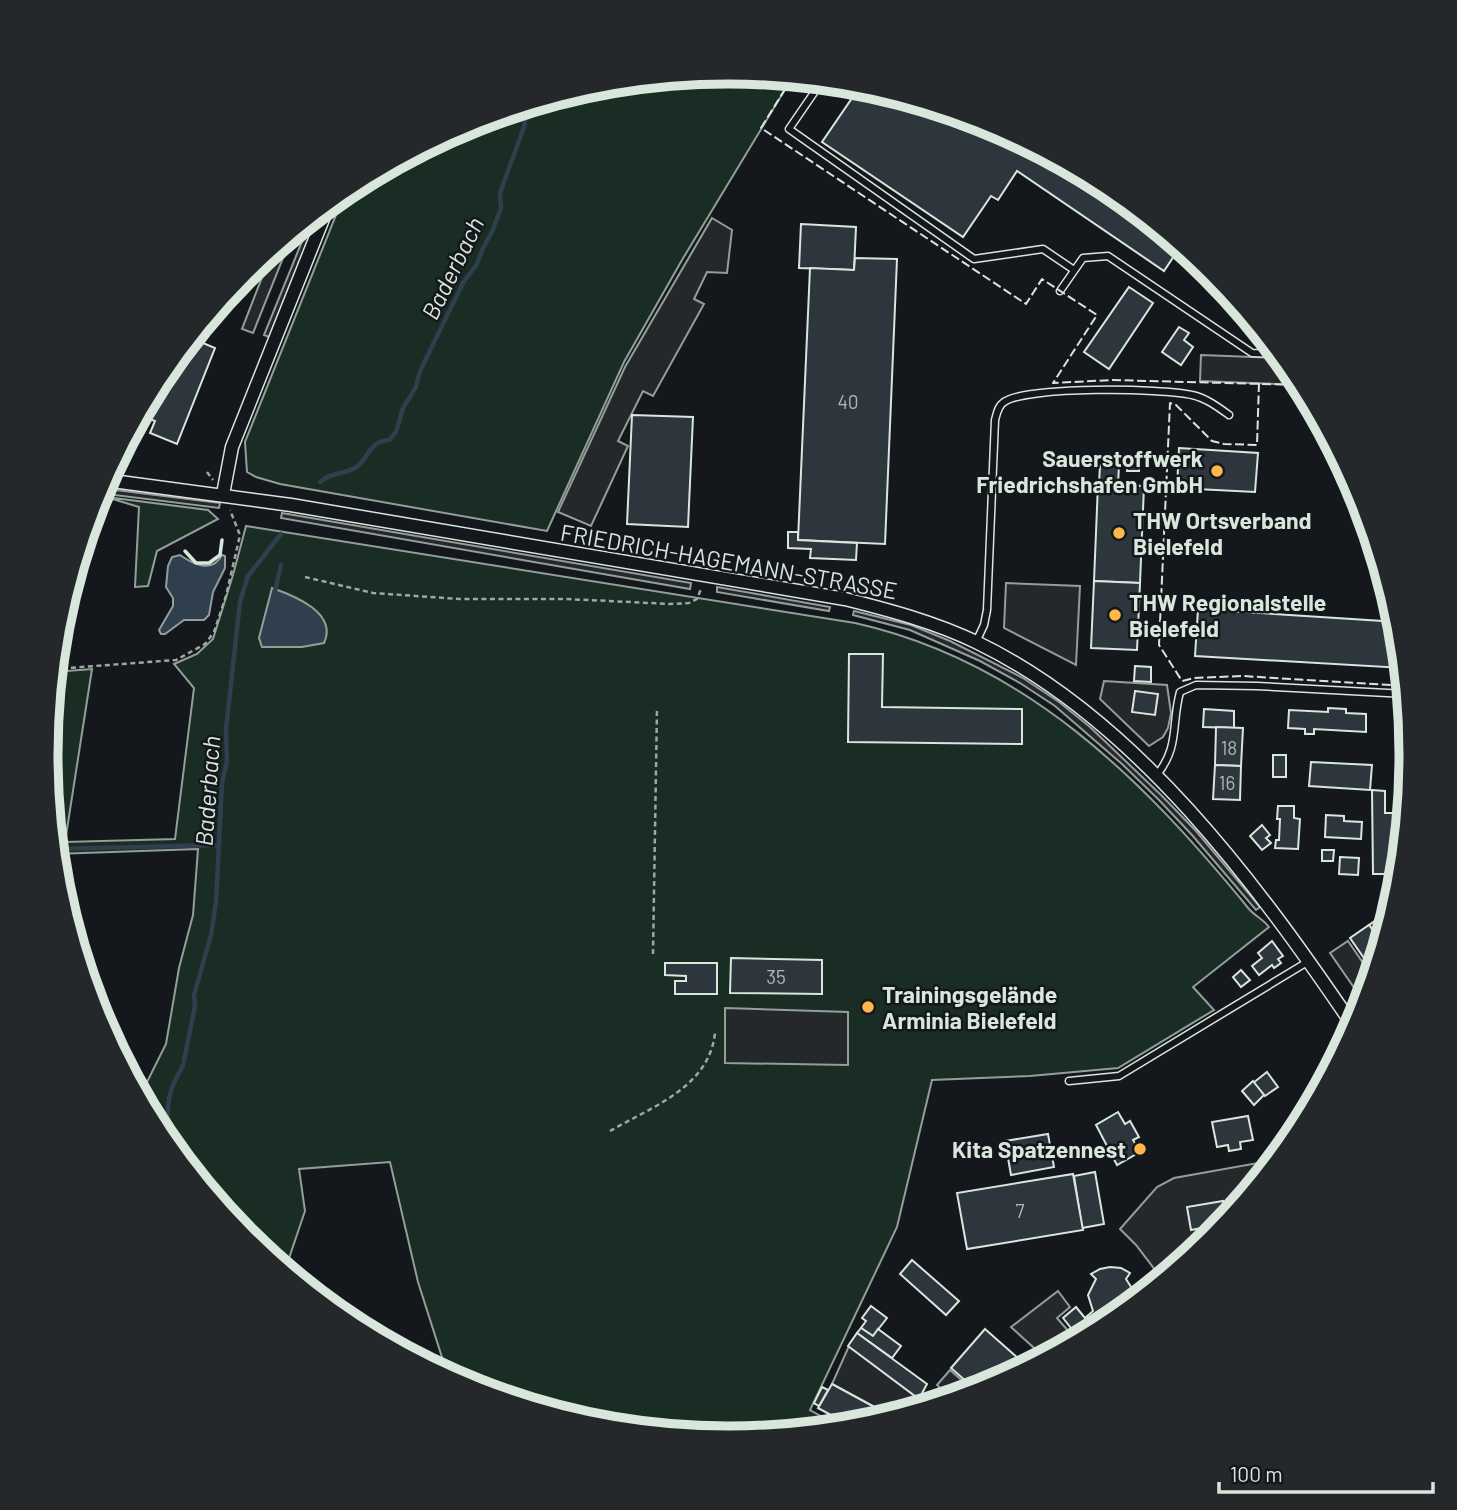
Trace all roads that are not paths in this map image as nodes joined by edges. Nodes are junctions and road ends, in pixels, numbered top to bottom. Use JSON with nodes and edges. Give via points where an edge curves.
{"nodes":[{"id":1,"x":816,"y":90,"type":"edge"},
{"id":2,"x":321,"y":222,"type":"edge"},
{"id":3,"x":1074,"y":270,"type":"junction"},
{"id":4,"x":1060,"y":291,"type":"dead end"},
{"id":5,"x":1266,"y":354,"type":"edge"},
{"id":6,"x":1229,"y":415,"type":"dead end"},
{"id":7,"x":116,"y":481,"type":"edge"},
{"id":8,"x":223,"y":494,"type":"junction"},
{"id":9,"x":976,"y":642,"type":"junction"},
{"id":10,"x":1396,"y":694,"type":"edge"},
{"id":11,"x":1156,"y":776,"type":"junction"},
{"id":12,"x":1309,"y":961,"type":"junction"},
{"id":13,"x":1346,"y":1016,"type":"edge"},
{"id":14,"x":1069,"y":1081,"type":"dead end"}],
"edges":[{"from":1,"to":3,"type":"lane","via":[[789,129],[974,260],[1043,249]]},
{"from":2,"to":8,"type":"street","via":[[232,447]]},
{"from":3,"to":4,"type":"lane"},
{"from":3,"to":5,"type":"lane","via":[[1083,258],[1108,256],[1252,353]]},
{"from":6,"to":9,"type":"lane","via":[[1195,395],[1164,390],[1060,392],[1002,403],[995,420],[987,610]]},
{"from":7,"to":8,"type":"street","name":"FRIEDRICH-HAGEMANN-STRASSE"},
{"from":8,"to":9,"type":"street","name":"FRIEDRICH-HAGEMANN-STRASSE","via":[[845,599],[894,611]]},
{"from":9,"to":11,"type":"street","name":"FRIEDRICH-HAGEMANN-STRASSE","via":[[1094,720]]},
{"from":10,"to":11,"type":"lane","via":[[1257,686],[1187,688],[1180,692],[1177,703],[1172,750]]},
{"from":11,"to":12,"type":"street","name":"FRIEDRICH-HAGEMANN-STRASSE","via":[[1233,860]]},
{"from":12,"to":13,"type":"street","name":"FRIEDRICH-HAGEMANN-STRASSE"},
{"from":12,"to":14,"type":"lane","via":[[1119,1076]]}]}
